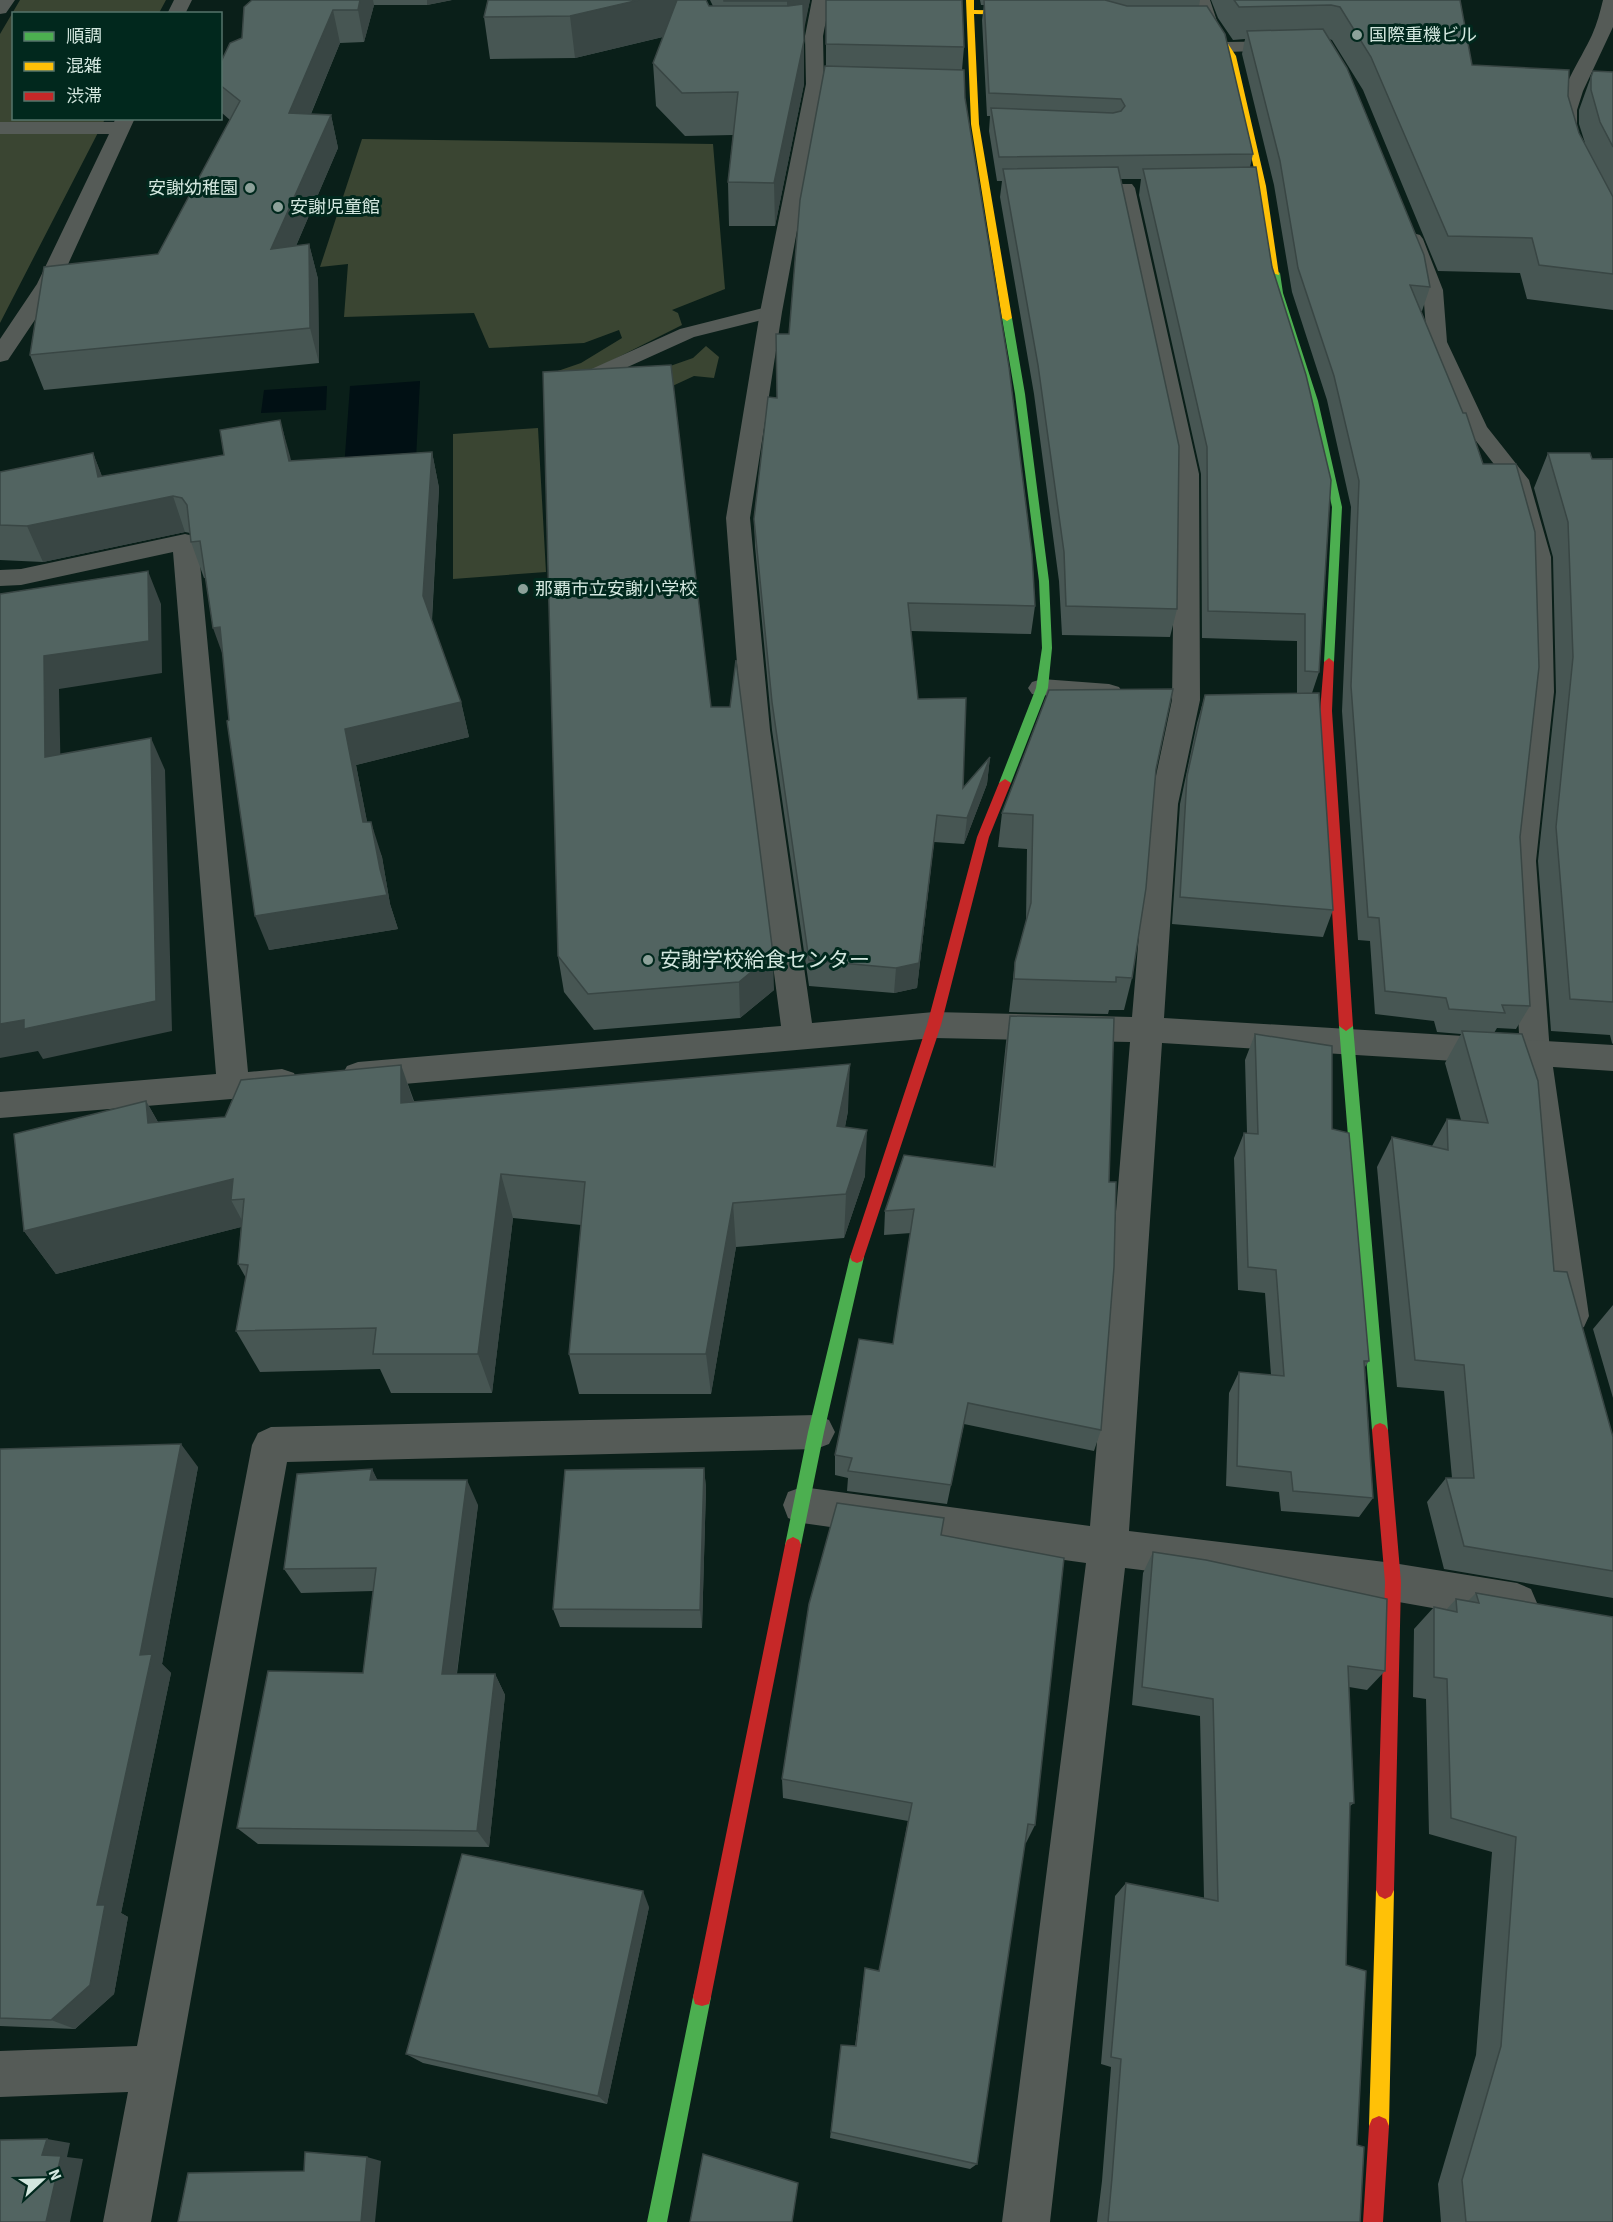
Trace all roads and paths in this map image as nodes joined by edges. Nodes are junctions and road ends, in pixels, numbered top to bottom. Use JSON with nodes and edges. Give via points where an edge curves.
{"nodes":[{"id":1,"x":6,"y":0,"type":"edge"},
{"id":2,"x":821,"y":0,"type":"edge"},
{"id":3,"x":1202,"y":0,"type":"edge"},
{"id":4,"x":1612,"y":0,"type":"edge"},
{"id":5,"x":970,"y":6,"type":"edge"},
{"id":6,"x":0,"y":9,"type":"edge"},
{"id":7,"x":1047,"y":14,"type":"edge"},
{"id":8,"x":1188,"y":21,"type":"edge"},
{"id":9,"x":1209,"y":21,"type":"junction"},
{"id":10,"x":1302,"y":46,"type":"edge"},
{"id":11,"x":1226,"y":47,"type":"junction"},
{"id":12,"x":124,"y":123,"type":"edge"},
{"id":13,"x":975,"y":124,"type":"junction"},
{"id":14,"x":997,"y":125,"type":"edge"},
{"id":15,"x":0,"y":128,"type":"edge"},
{"id":16,"x":1580,"y":162,"type":"edge"},
{"id":17,"x":1262,"y":186,"type":"junction"},
{"id":18,"x":1239,"y":187,"type":"edge"},
{"id":19,"x":1125,"y":188,"type":"edge"},
{"id":20,"x":986,"y":189,"type":"junction"},
{"id":21,"x":1009,"y":189,"type":"edge"},
{"id":22,"x":1406,"y":224,"type":"edge"},
{"id":23,"x":70,"y":283,"type":"edge"},
{"id":24,"x":48,"y":284,"type":"junction"},
{"id":25,"x":771,"y":312,"type":"junction"},
{"id":26,"x":0,"y":355,"type":"edge"},
{"id":27,"x":583,"y":380,"type":"edge"},
{"id":28,"x":0,"y":578,"type":"edge"},
{"id":29,"x":1042,"y":688,"type":"junction"},
{"id":30,"x":1131,"y":695,"type":"edge"},
{"id":31,"x":934,"y":1025,"type":"junction"},
{"id":32,"x":1149,"y":1030,"type":"junction"},
{"id":33,"x":798,"y":1037,"type":"junction"},
{"id":34,"x":1347,"y":1044,"type":"junction"},
{"id":35,"x":1535,"y":1053,"type":"junction"},
{"id":36,"x":1613,"y":1058,"type":"edge"},
{"id":37,"x":233,"y":1086,"type":"junction"},
{"id":38,"x":0,"y":1105,"type":"edge"},
{"id":39,"x":1577,"y":1343,"type":"edge"},
{"id":40,"x":816,"y":1432,"type":"junction"},
{"id":41,"x":802,"y":1505,"type":"junction"},
{"id":42,"x":1108,"y":1548,"type":"junction"},
{"id":43,"x":1393,"y":1582,"type":"junction"},
{"id":44,"x":1555,"y":1610,"type":"edge"},
{"id":45,"x":156,"y":2068,"type":"junction"},
{"id":46,"x":0,"y":2074,"type":"edge"},
{"id":47,"x":127,"y":2222,"type":"edge"},
{"id":48,"x":657,"y":2222,"type":"edge"},
{"id":49,"x":1026,"y":2222,"type":"edge"},
{"id":50,"x":1373,"y":2222,"type":"edge"}],
"edges":[{"from":1,"to":6,"type":"street"},
{"from":2,"to":25,"type":"street","via":[[806,38],[826,84]]},
{"from":3,"to":9,"type":"lane"},
{"from":4,"to":16,"type":"street","via":[[1595,50],[1567,111],[1570,142]]},
{"from":5,"to":7,"type":"street"},
{"from":5,"to":13,"type":"street","via":[[966,87]]},
{"from":8,"to":9,"type":"street"},
{"from":9,"to":11,"type":"street"},
{"from":10,"to":11,"type":"lane"},
{"from":11,"to":17,"type":"street","via":[[1232,56]]},
{"from":12,"to":15,"type":"street"},
{"from":12,"to":24,"type":"street"},
{"from":13,"to":14,"type":"street"},
{"from":13,"to":20,"type":"street"},
{"from":17,"to":18,"type":"lane"},
{"from":17,"to":34,"type":"street","via":[[1279,293],[1313,400],[1337,507],[1315,710]]},
{"from":19,"to":32,"type":"street","via":[[1187,474],[1187,700],[1164,804]]},
{"from":20,"to":21,"type":"lane"},
{"from":20,"to":29,"type":"street","via":[[1020,394],[1044,581],[1047,648]]},
{"from":22,"to":35,"type":"lane","via":[[1433,290],[1437,342],[1477,428],[1518,480],[1539,557],[1542,692],[1523,861]]},
{"from":23,"to":24,"type":"lane"},
{"from":24,"to":26,"type":"street"},
{"from":25,"to":27,"type":"lane","via":[[687,333]]},
{"from":25,"to":33,"type":"street","via":[[738,518],[756,730]]},
{"from":28,"to":37,"type":"street","via":[[21,577],[185,542]]},
{"from":29,"to":30,"type":"street"},
{"from":29,"to":31,"type":"street","via":[[983,837]]},
{"from":31,"to":32,"type":"street"},
{"from":31,"to":33,"type":"street"},
{"from":31,"to":40,"type":"street","via":[[858,1254]]},
{"from":32,"to":34,"type":"street"},
{"from":32,"to":42,"type":"street"},
{"from":33,"to":37,"type":"street"},
{"from":34,"to":35,"type":"street"},
{"from":34,"to":43,"type":"street"},
{"from":35,"to":36,"type":"street"},
{"from":35,"to":39,"type":"street"},
{"from":37,"to":38,"type":"street"},
{"from":40,"to":41,"type":"street"},
{"from":40,"to":45,"type":"street","via":[[272,1445]]},
{"from":41,"to":42,"type":"street"},
{"from":41,"to":48,"type":"street"},
{"from":42,"to":43,"type":"street"},
{"from":42,"to":49,"type":"street"},
{"from":43,"to":44,"type":"street"},
{"from":43,"to":50,"type":"street","via":[[1379,2138]]},
{"from":45,"to":46,"type":"street"},
{"from":45,"to":47,"type":"street"}]}
